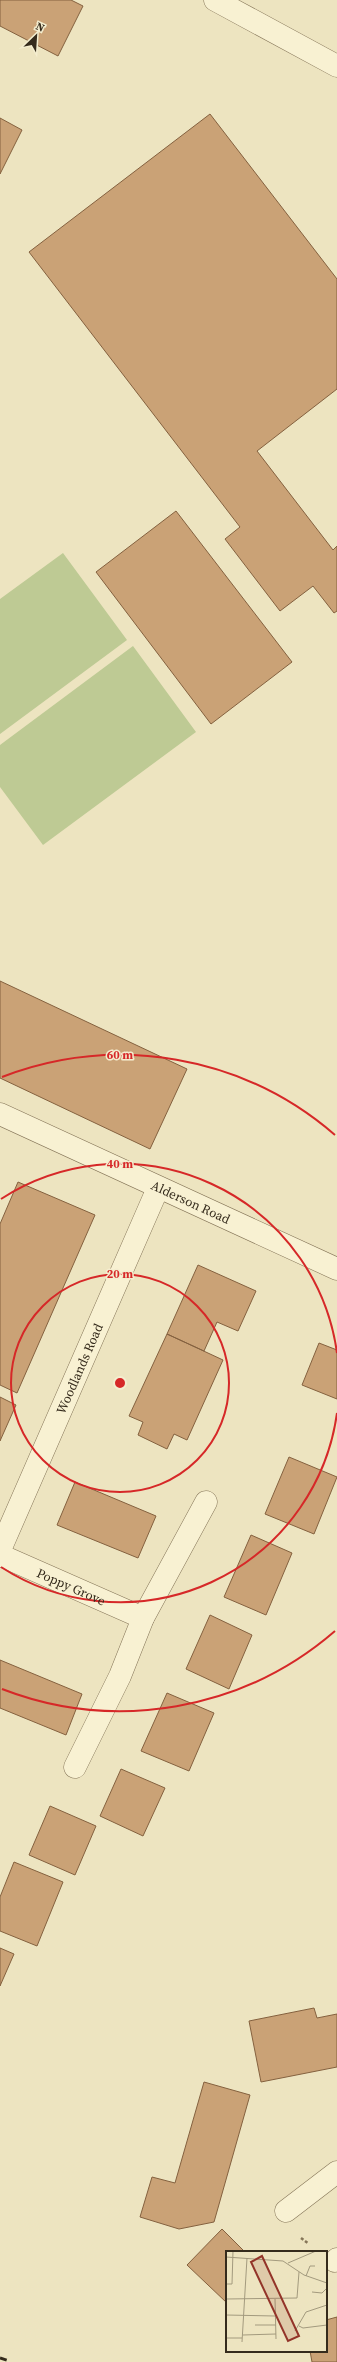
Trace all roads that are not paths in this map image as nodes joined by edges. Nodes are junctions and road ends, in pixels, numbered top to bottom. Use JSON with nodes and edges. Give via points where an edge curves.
{"nodes":[{"id":1,"x":215,"y":0,"type":"edge"},
{"id":2,"x":337,"y":66,"type":"edge"},
{"id":3,"x":0,"y":1114,"type":"edge"},
{"id":4,"x":158,"y":1188,"type":"junction"},
{"id":5,"x":337,"y":1269,"type":"edge"},
{"id":6,"x":206,"y":1502,"type":"dead end"},
{"id":7,"x":0,"y":1550,"type":"edge"},
{"id":8,"x":0,"y":1555,"type":"edge"},
{"id":9,"x":143,"y":1618,"type":"junction"},
{"id":10,"x":75,"y":1767,"type":"dead end"},
{"id":11,"x":337,"y":2172,"type":"edge"},
{"id":12,"x":286,"y":2211,"type":"dead end"}],
"edges":[{"from":1,"to":2,"type":"street"},
{"from":3,"to":4,"type":"street","name":"Alderson Road"},
{"from":4,"to":5,"type":"street","name":"Alderson Road"},
{"from":4,"to":7,"type":"street","name":"Woodlands Road"},
{"from":6,"to":9,"type":"street"},
{"from":8,"to":9,"type":"street","name":"Poppy Grove"},
{"from":9,"to":10,"type":"street","via":[[120,1676]]},
{"from":11,"to":12,"type":"street"}]}
